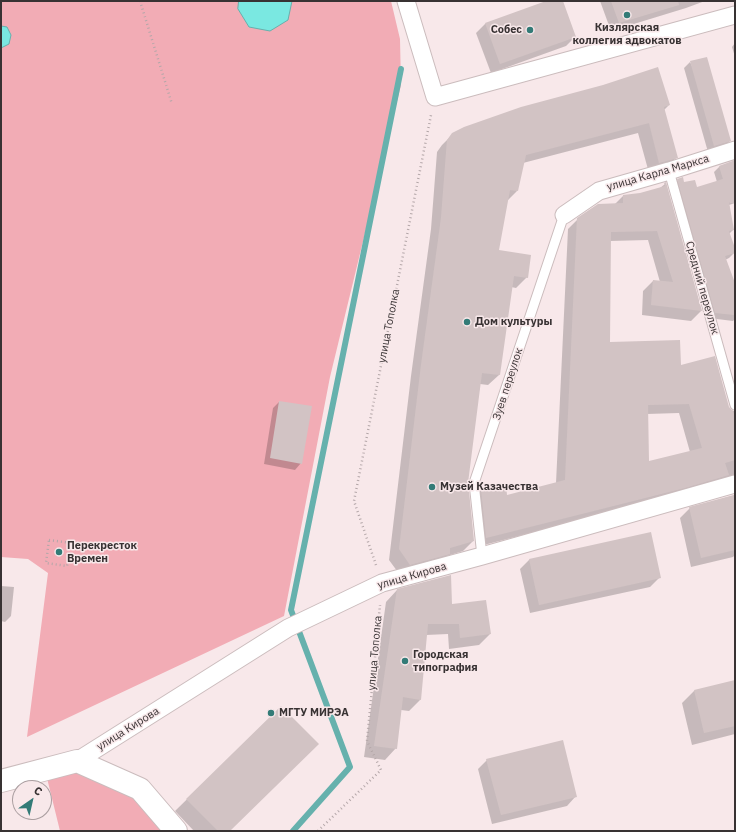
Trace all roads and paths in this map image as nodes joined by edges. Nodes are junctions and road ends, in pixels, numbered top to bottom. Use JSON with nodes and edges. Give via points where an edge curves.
{"nodes":[{"id":1,"x":140,"y":1,"type":"edge"},
{"id":2,"x":406,"y":1,"type":"edge"},
{"id":3,"x":735,"y":15,"type":"edge"},
{"id":4,"x":435,"y":97,"type":"junction"},
{"id":5,"x":172,"y":104,"type":"dead end"},
{"id":6,"x":735,"y":150,"type":"edge"},
{"id":7,"x":669,"y":171,"type":"junction"},
{"id":8,"x":564,"y":214,"type":"joint"},
{"id":9,"x":735,"y":405,"type":"edge"},
{"id":10,"x":735,"y":484,"type":"edge"},
{"id":11,"x":49,"y":540,"type":"joint"},
{"id":12,"x":482,"y":556,"type":"junction"},
{"id":13,"x":382,"y":583,"type":"junction"},
{"id":14,"x":77,"y":761,"type":"junction"},
{"id":15,"x":1,"y":781,"type":"edge"},
{"id":16,"x":176,"y":831,"type":"edge"},
{"id":17,"x":318,"y":831,"type":"edge"}],
"edges":[{"from":1,"to":5,"type":"path"},
{"from":2,"to":4,"type":"street"},
{"from":3,"to":4,"type":"street"},
{"from":4,"to":13,"type":"path","name":"улица Тополка","via":[[354,502]]},
{"from":6,"to":7,"type":"street","name":"улица Карла Маркса"},
{"from":7,"to":8,"type":"street","name":"улица Карла Маркса","via":[[599,191]]},
{"from":7,"to":9,"type":"lane","name":"Средний переулок"},
{"from":8,"to":12,"type":"lane","name":"Зуев переулок","via":[[474,483]]},
{"from":10,"to":12,"type":"street","name":"улица Кирова"},
{"from":11,"to":11,"type":"path","via":[[46,563],[67,566],[71,543]]},
{"from":12,"to":13,"type":"street","name":"улица Кирова"},
{"from":13,"to":14,"type":"street","name":"улица Кирова","via":[[288,628]]},
{"from":13,"to":17,"type":"path","name":"улица Тополка","via":[[367,741],[381,770]]},
{"from":14,"to":15,"type":"street"},
{"from":14,"to":16,"type":"street","via":[[140,789]]}]}
